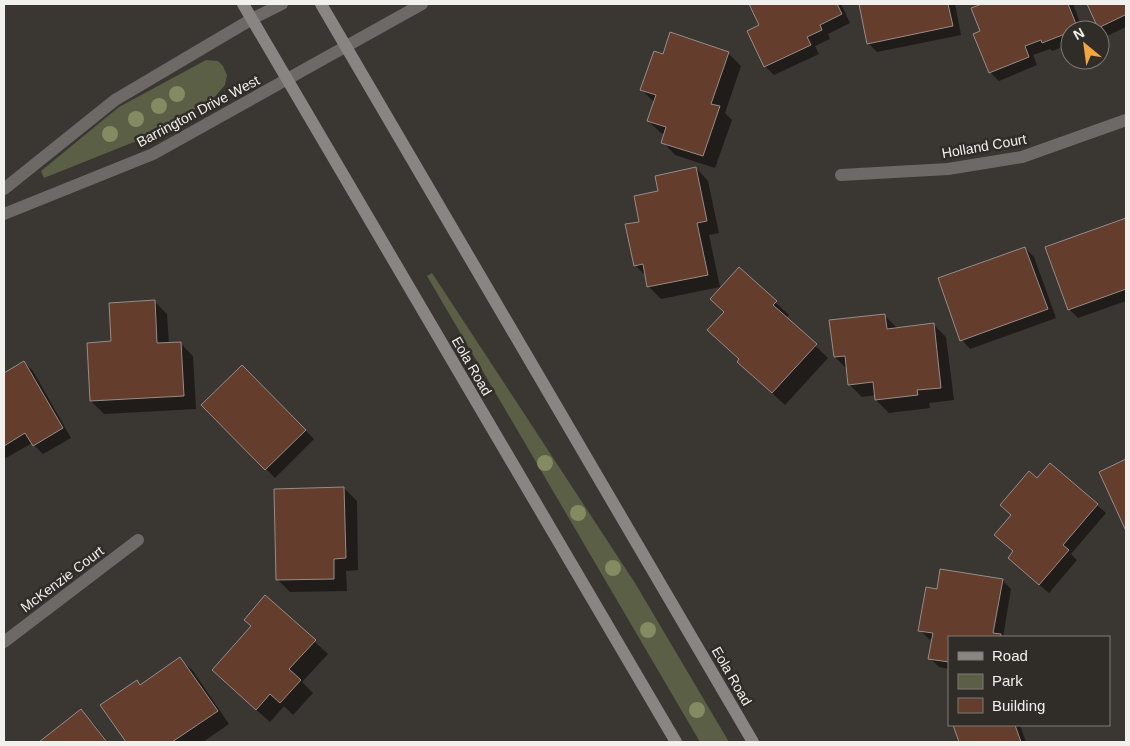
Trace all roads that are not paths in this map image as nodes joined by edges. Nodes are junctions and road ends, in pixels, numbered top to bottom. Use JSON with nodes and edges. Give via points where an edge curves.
{"nodes":[{"id":1,"x":243,"y":4,"type":"edge"},
{"id":2,"x":282,"y":4,"type":"edge"},
{"id":3,"x":321,"y":4,"type":"edge"},
{"id":4,"x":422,"y":4,"type":"edge"},
{"id":5,"x":252,"y":19,"type":"junction"},
{"id":6,"x":346,"y":47,"type":"junction"},
{"id":7,"x":286,"y":80,"type":"junction"},
{"id":8,"x":1126,"y":120,"type":"edge"},
{"id":9,"x":841,"y":175,"type":"dead end"},
{"id":10,"x":4,"y":189,"type":"edge"},
{"id":11,"x":4,"y":214,"type":"edge"},
{"id":12,"x":138,"y":540,"type":"dead end"},
{"id":13,"x":4,"y":642,"type":"edge"},
{"id":14,"x":676,"y":742,"type":"edge"},
{"id":15,"x":754,"y":742,"type":"edge"}],
"edges":[{"from":1,"to":5,"type":"street","name":"Eola Road"},
{"from":2,"to":5,"type":"street"},
{"from":3,"to":6,"type":"street","name":"Eola Road"},
{"from":4,"to":6,"type":"street","name":"Barrington Drive West"},
{"from":5,"to":7,"type":"street","name":"Eola Road"},
{"from":5,"to":10,"type":"street","via":[[115,100]]},
{"from":6,"to":7,"type":"street","name":"Barrington Drive West"},
{"from":6,"to":15,"type":"street","name":"Eola Road"},
{"from":7,"to":11,"type":"street","name":"Barrington Drive West","via":[[153,154]]},
{"from":7,"to":14,"type":"street","name":"Eola Road"},
{"from":8,"to":9,"type":"street","name":"Holland Court","via":[[1022,157],[948,169]]},
{"from":12,"to":13,"type":"street","name":"McKenzie Court"}]}
